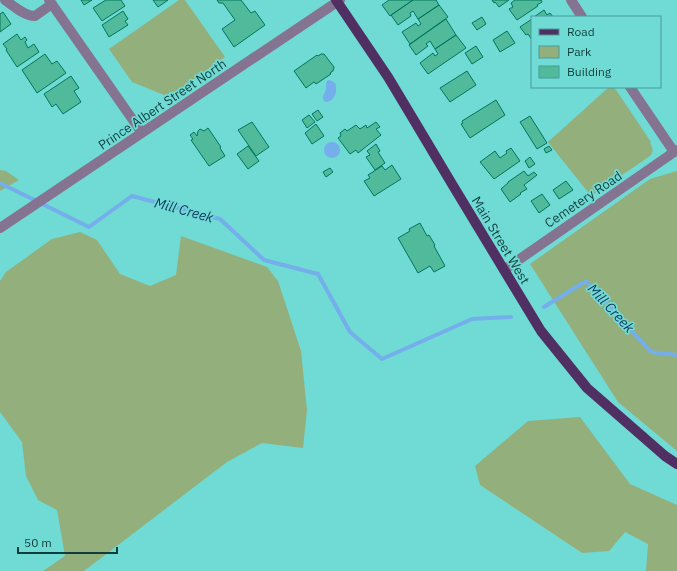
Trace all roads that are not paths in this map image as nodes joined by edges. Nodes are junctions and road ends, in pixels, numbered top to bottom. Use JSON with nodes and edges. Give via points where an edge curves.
{"nodes":[{"id":1,"x":5,"y":0,"type":"edge"},
{"id":2,"x":571,"y":0,"type":"edge"},
{"id":3,"x":338,"y":1,"type":"edge"},
{"id":4,"x":51,"y":2,"type":"edge"},
{"id":5,"x":581,"y":16,"type":"edge"},
{"id":6,"x":631,"y":88,"type":"edge"},
{"id":7,"x":142,"y":133,"type":"junction"},
{"id":8,"x":675,"y":151,"type":"edge"},
{"id":9,"x":0,"y":228,"type":"edge"},
{"id":10,"x":504,"y":270,"type":"junction"},
{"id":11,"x":677,"y":464,"type":"edge"}],
"edges":[{"from":1,"to":4,"type":"street","via":[[32,16]]},
{"from":2,"to":5,"type":"street"},
{"from":3,"to":7,"type":"street","name":"Prince Albert Street North"},
{"from":3,"to":10,"type":"main road","name":"Main Street West","via":[[416,122]]},
{"from":4,"to":7,"type":"street"},
{"from":6,"to":8,"type":"street"},
{"from":7,"to":9,"type":"street","name":"Prince Albert Street North"},
{"from":8,"to":10,"type":"street","name":"Cemetery Road"},
{"from":10,"to":11,"type":"main road","name":"Main Street West","via":[[541,331],[587,388]]}]}
